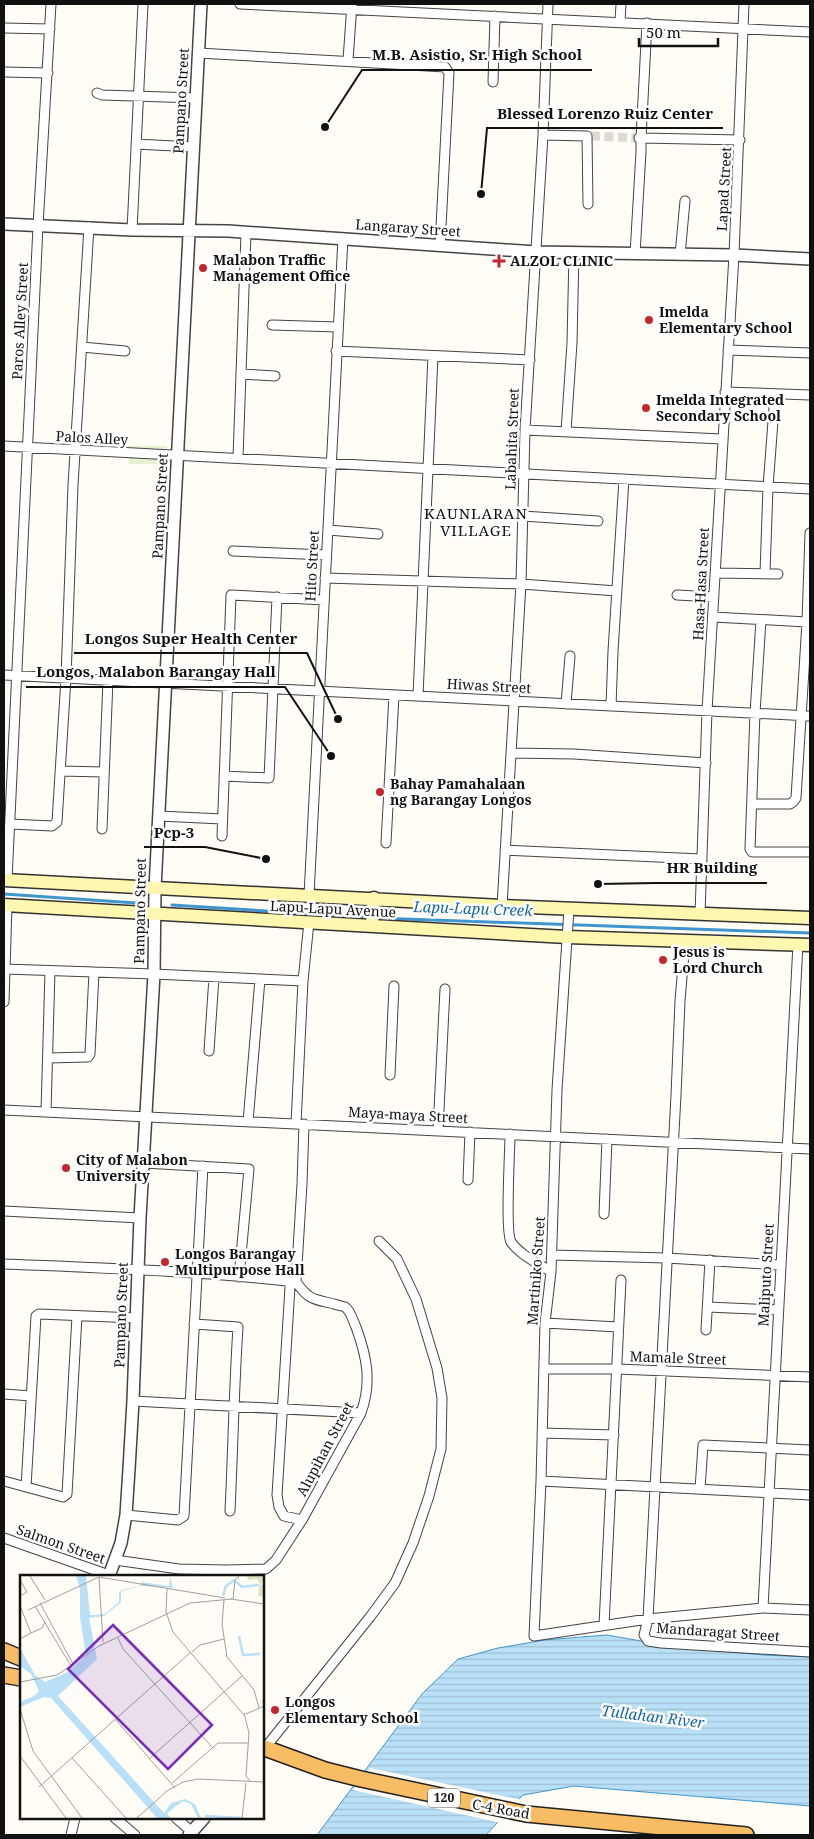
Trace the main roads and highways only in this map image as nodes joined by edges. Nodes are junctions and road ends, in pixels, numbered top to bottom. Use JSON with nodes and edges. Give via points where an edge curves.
{"nodes":[{"id":1,"x":6,"y":880,"type":"edge"},
{"id":2,"x":374,"y":898,"type":"junction"},
{"id":3,"x":5,"y":905,"type":"edge"},
{"id":4,"x":810,"y":918,"type":"edge"},
{"id":5,"x":568,"y":922,"type":"junction"},
{"id":6,"x":372,"y":926,"type":"junction"},
{"id":7,"x":804,"y":945,"type":"edge"},
{"id":8,"x":4,"y":1651,"type":"edge"},
{"id":9,"x":20,"y":1658,"type":"edge"},
{"id":10,"x":4,"y":1675,"type":"edge"},
{"id":11,"x":20,"y":1678,"type":"edge"},
{"id":12,"x":264,"y":1748,"type":"edge"},
{"id":13,"x":726,"y":1834,"type":"edge"},
{"id":14,"x":746,"y":1835,"type":"edge"}],
"edges":[{"from":1,"to":2,"type":"main road","name":"Lapu-Lapu Avenue"},
{"from":2,"to":5,"type":"main road","name":"Lapu-Lapu Avenue","via":[[502,906]]},
{"from":2,"to":6,"type":"main road"},
{"from":3,"to":6,"type":"main road","name":"Lapu-Lapu Avenue"},
{"from":4,"to":5,"type":"main road","name":"Lapu-Lapu Avenue","via":[[700,914]]},
{"from":5,"to":6,"type":"main road","name":"Lapu-Lapu Avenue"},
{"from":5,"to":7,"type":"main road","name":"Lapu-Lapu Avenue","via":[[685,941]]},
{"from":8,"to":9,"type":"highway"},
{"from":10,"to":11,"type":"highway"},
{"from":12,"to":13,"type":"highway","name":"C-4 Road","number":"120","via":[[361,1780],[526,1814]]},
{"from":13,"to":14,"type":"highway","name":"C-4 Road","number":"120"}]}
